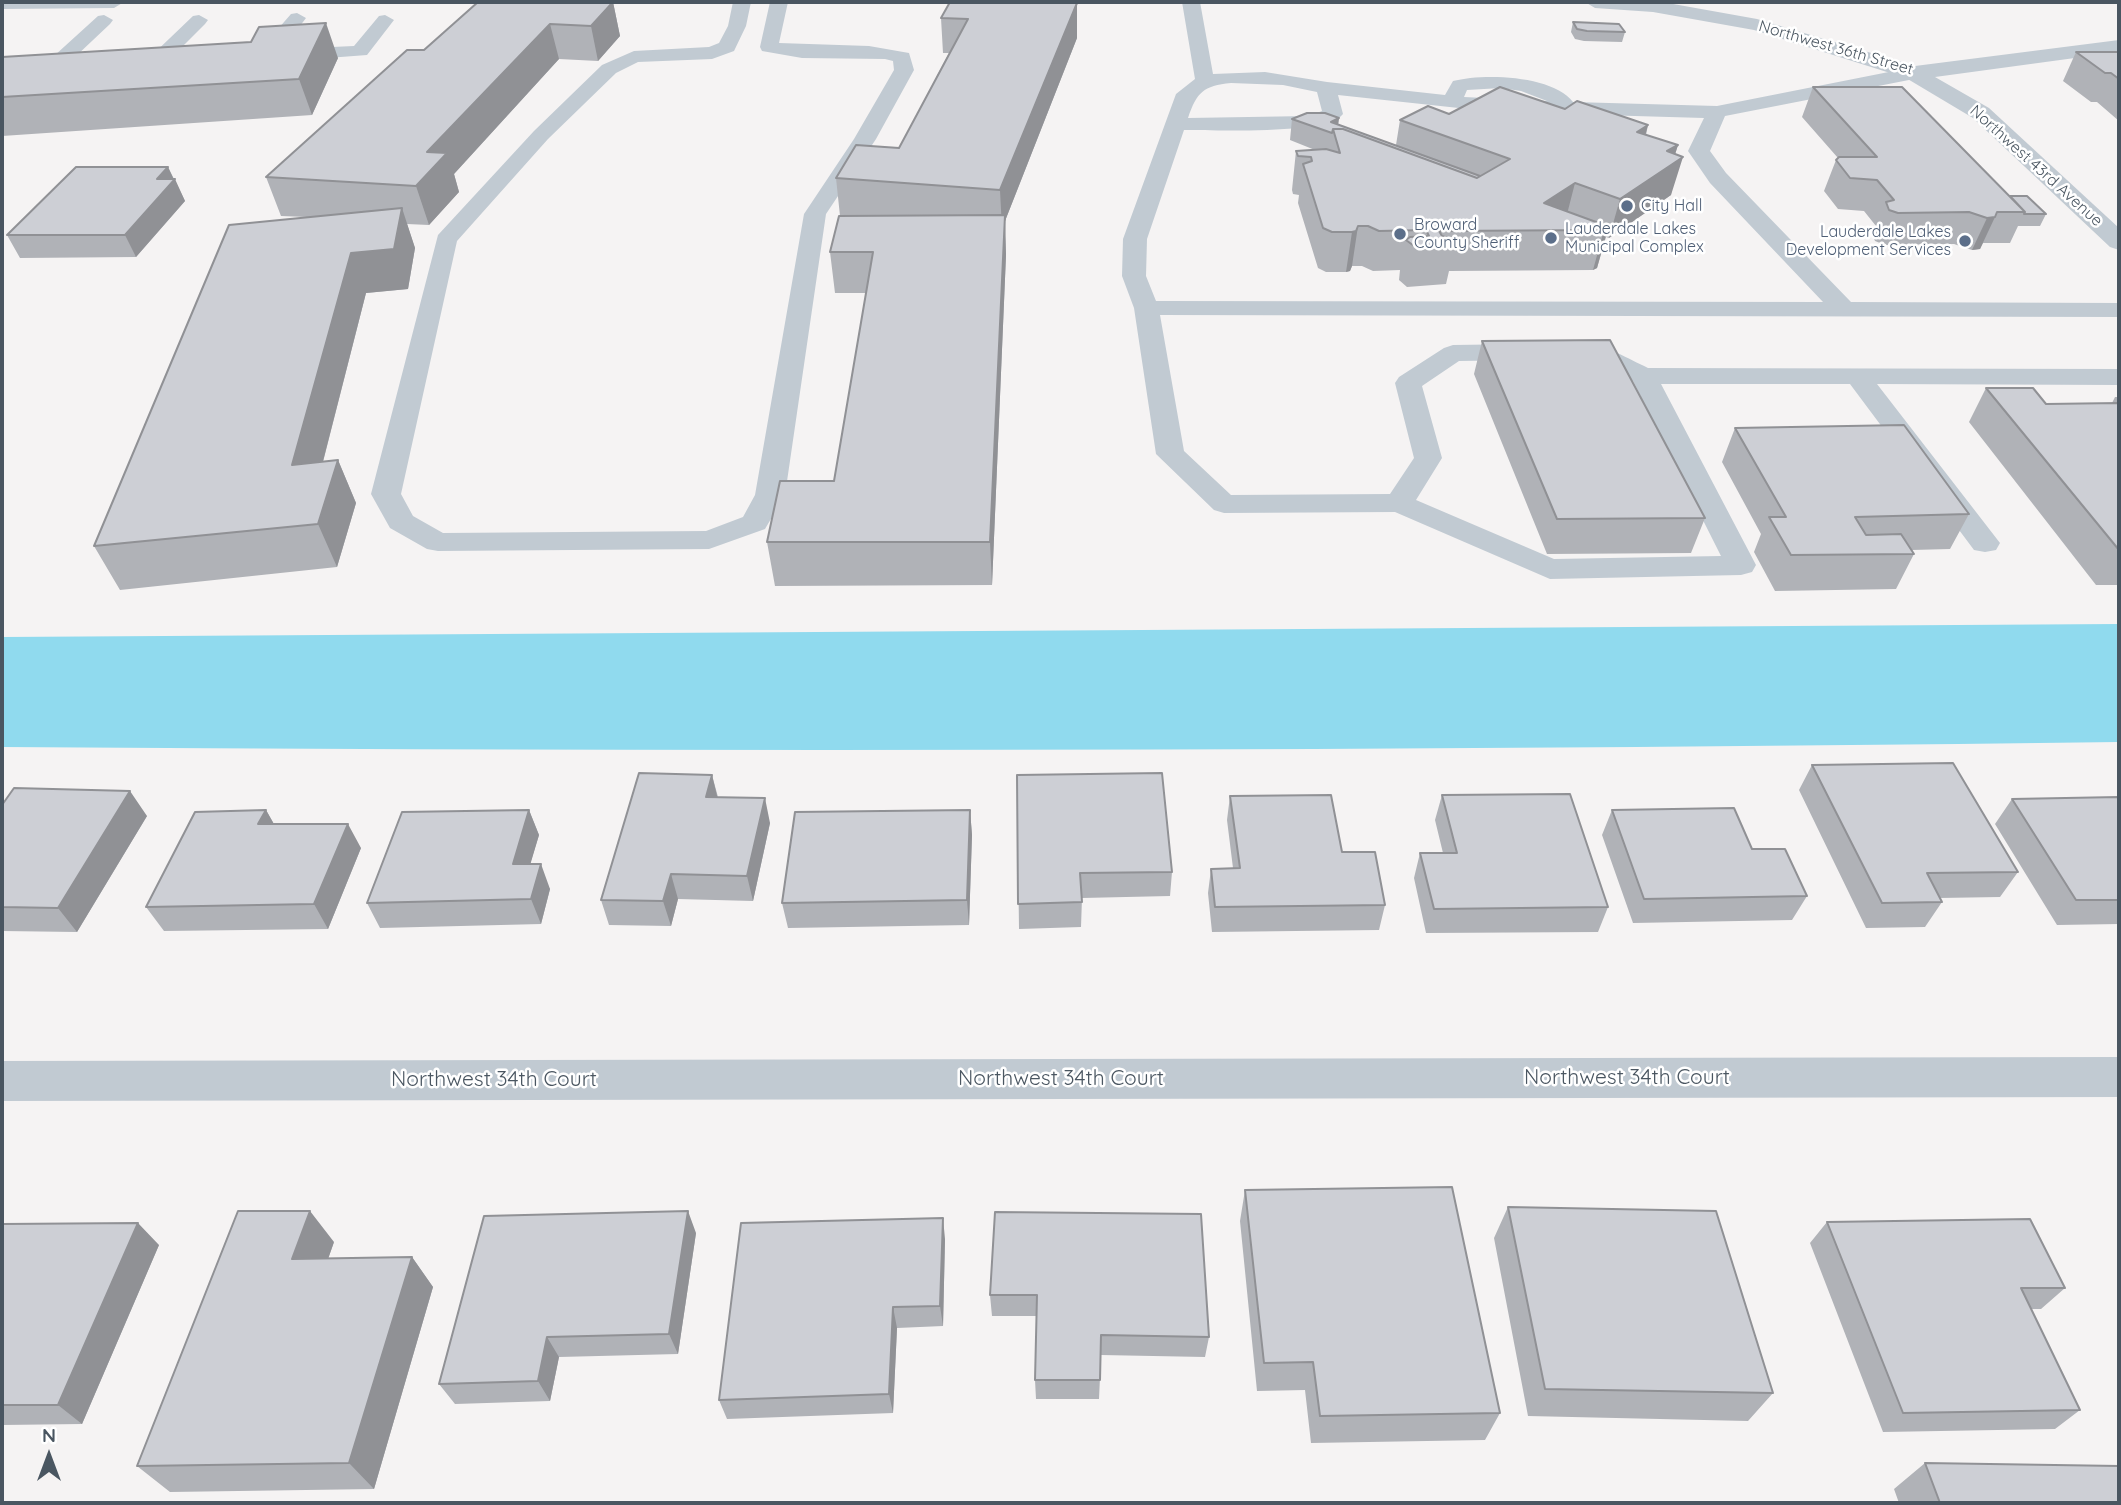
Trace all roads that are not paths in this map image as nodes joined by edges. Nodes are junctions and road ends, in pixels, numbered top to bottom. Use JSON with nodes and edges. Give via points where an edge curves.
{"nodes":[{"id":1,"x":114,"y":2,"type":"edge"},
{"id":2,"x":742,"y":2,"type":"edge"},
{"id":3,"x":779,"y":2,"type":"edge"},
{"id":4,"x":1191,"y":2,"type":"edge"},
{"id":5,"x":1595,"y":2,"type":"edge"},
{"id":6,"x":2,"y":3,"type":"edge"},
{"id":7,"x":1655,"y":4,"type":"edge"},
{"id":8,"x":297,"y":18,"type":"dead end"},
{"id":9,"x":104,"y":20,"type":"dead end"},
{"id":10,"x":199,"y":20,"type":"dead end"},
{"id":11,"x":385,"y":20,"type":"dead end"},
{"id":12,"x":2119,"y":46,"type":"edge"},
{"id":13,"x":182,"y":62,"type":"edge"},
{"id":14,"x":155,"y":64,"type":"junction"},
{"id":15,"x":128,"y":65,"type":"edge"},
{"id":16,"x":76,"y":69,"type":"edge"},
{"id":17,"x":50,"y":70,"type":"junction"},
{"id":18,"x":26,"y":72,"type":"edge"},
{"id":19,"x":1914,"y":73,"type":"junction"},
{"id":20,"x":1205,"y":81,"type":"junction"},
{"id":21,"x":1326,"y":88,"type":"junction"},
{"id":22,"x":1717,"y":112,"type":"junction"},
{"id":23,"x":1175,"y":124,"type":"junction"},
{"id":24,"x":2119,"y":242,"type":"edge"},
{"id":25,"x":1146,"y":308,"type":"junction"},
{"id":26,"x":1844,"y":309,"type":"junction"},
{"id":27,"x":2119,"y":310,"type":"edge"},
{"id":28,"x":1644,"y":376,"type":"junction"},
{"id":29,"x":1858,"y":376,"type":"junction"},
{"id":30,"x":2119,"y":376,"type":"edge"},
{"id":31,"x":1399,"y":503,"type":"junction"},
{"id":32,"x":1985,"y":543,"type":"dead end"},
{"id":33,"x":2,"y":1081,"type":"edge"},
{"id":34,"x":2115,"y":1084,"type":"edge"}],
"edges":[{"from":1,"to":6,"type":"street"},
{"from":2,"to":3,"type":"lane","via":[[727,47],[712,53],[635,57],[609,69],[541,135],[446,240],[386,494],[401,522],[438,542],[709,540],[754,523],[770,495],[815,214],[904,70],[902,57],[878,51],[785,52],[769,47]]},
{"from":4,"to":20,"type":"lane"},
{"from":5,"to":7,"type":"street","name":"Northwest 36th Street"},
{"from":7,"to":19,"type":"street","name":"Northwest 36th Street","via":[[1756,26]]},
{"from":8,"to":11,"type":"lane","via":[[258,57],[360,51]]},
{"from":9,"to":17,"type":"lane"},
{"from":10,"to":14,"type":"lane"},
{"from":12,"to":19,"type":"street","name":"Northwest 36th Street"},
{"from":13,"to":14,"type":"lane"},
{"from":14,"to":15,"type":"lane"},
{"from":16,"to":17,"type":"lane"},
{"from":17,"to":18,"type":"lane"},
{"from":19,"to":22,"type":"lane"},
{"from":19,"to":24,"type":"street","name":"Northwest 43rd Avenue","via":[[1981,113]]},
{"from":20,"to":21,"type":"lane","via":[[1304,81]]},
{"from":20,"to":23,"type":"lane","via":[[1186,94]]},
{"from":21,"to":22,"type":"lane","via":[[1496,106]]},
{"from":21,"to":23,"type":"lane","via":[[1333,114],[1311,122]]},
{"from":22,"to":26,"type":"lane","via":[[1699,151],[1718,178]]},
{"from":23,"to":25,"type":"lane","via":[[1135,239],[1134,276]]},
{"from":25,"to":26,"type":"lane"},
{"from":25,"to":31,"type":"lane","via":[[1170,454],[1224,504]]},
{"from":26,"to":27,"type":"lane"},
{"from":28,"to":29,"type":"lane"},
{"from":28,"to":31,"type":"lane","via":[[1592,352],[1452,353],[1408,383],[1428,458]]},
{"from":28,"to":31,"type":"lane","via":[[1741,565],[1550,569]]},
{"from":29,"to":30,"type":"lane"},
{"from":29,"to":32,"type":"lane"},
{"from":33,"to":34,"type":"street","name":"Northwest 34th Court"}]}
